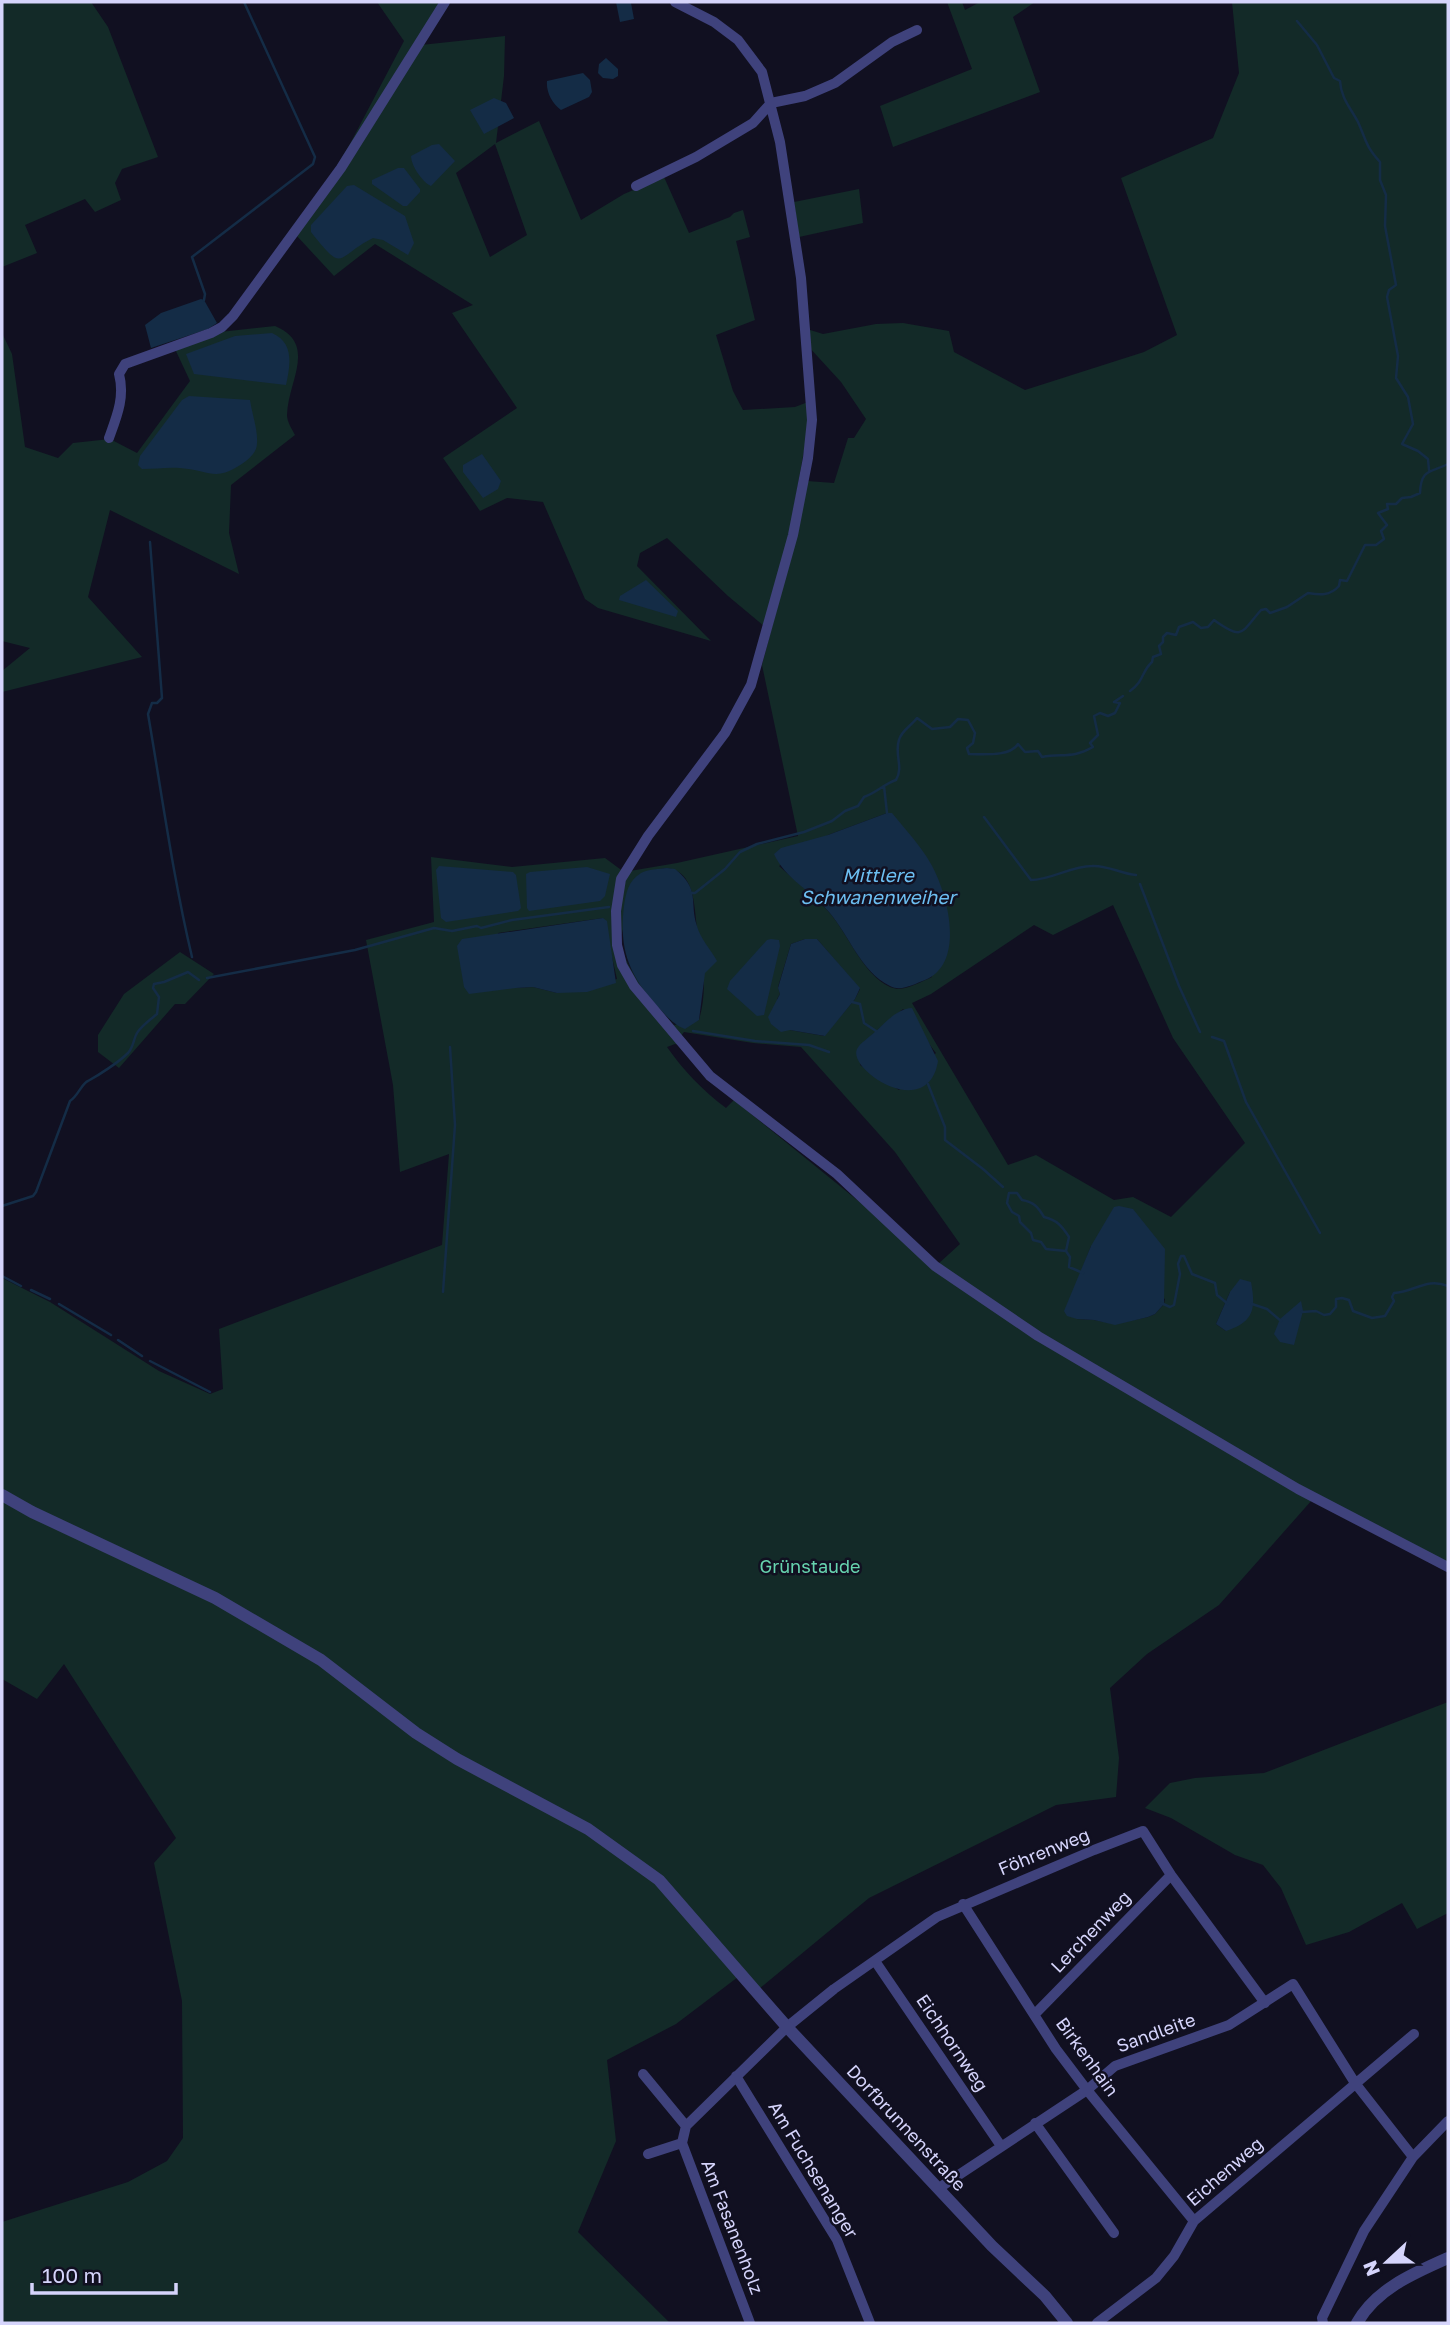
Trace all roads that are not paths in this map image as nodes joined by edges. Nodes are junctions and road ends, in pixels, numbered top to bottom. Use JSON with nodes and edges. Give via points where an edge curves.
{"nodes":[{"id":1,"x":445,"y":2,"type":"edge"},
{"id":2,"x":675,"y":2,"type":"edge"},
{"id":3,"x":917,"y":30,"type":"dead end"},
{"id":4,"x":771,"y":103,"type":"junction"},
{"id":5,"x":636,"y":186,"type":"dead end"},
{"id":6,"x":109,"y":438,"type":"dead end"},
{"id":7,"x":2,"y":1495,"type":"edge"},
{"id":8,"x":1448,"y":1567,"type":"edge"},
{"id":9,"x":1171,"y":1875,"type":"junction"},
{"id":10,"x":963,"y":1904,"type":"junction"},
{"id":11,"x":875,"y":1961,"type":"junction"},
{"id":12,"x":1265,"y":2003,"type":"junction"},
{"id":13,"x":1035,"y":2014,"type":"junction"},
{"id":14,"x":787,"y":2027,"type":"junction"},
{"id":15,"x":1414,"y":2034,"type":"dead end"},
{"id":16,"x":643,"y":2074,"type":"dead end"},
{"id":17,"x":736,"y":2076,"type":"junction"},
{"id":18,"x":1355,"y":2082,"type":"junction"},
{"id":19,"x":1087,"y":2090,"type":"junction"},
{"id":20,"x":1448,"y":2121,"type":"edge"},
{"id":21,"x":1035,"y":2123,"type":"junction"},
{"id":22,"x":686,"y":2126,"type":"junction"},
{"id":23,"x":682,"y":2143,"type":"junction"},
{"id":24,"x":1001,"y":2146,"type":"junction"},
{"id":25,"x":648,"y":2154,"type":"dead end"},
{"id":26,"x":1413,"y":2157,"type":"junction"},
{"id":27,"x":939,"y":2188,"type":"junction"},
{"id":28,"x":1194,"y":2221,"type":"junction"},
{"id":29,"x":1114,"y":2233,"type":"dead end"},
{"id":30,"x":1448,"y":2258,"type":"edge"},
{"id":31,"x":750,"y":2323,"type":"edge"},
{"id":32,"x":870,"y":2323,"type":"edge"},
{"id":33,"x":1067,"y":2323,"type":"edge"},
{"id":34,"x":1097,"y":2323,"type":"edge"},
{"id":35,"x":1323,"y":2323,"type":"edge"},
{"id":36,"x":1357,"y":2323,"type":"edge"}],
"edges":[{"from":1,"to":6,"type":"street","via":[[341,167],[233,316],[211,333],[125,364],[119,374],[123,389]]},
{"from":2,"to":4,"type":"street","via":[[738,40],[762,72]]},
{"from":3,"to":4,"type":"street","via":[[827,87]]},
{"from":4,"to":5,"type":"street","via":[[753,123]]},
{"from":4,"to":8,"type":"street","via":[[801,278],[812,420],[808,458],[793,535],[751,685],[725,733],[621,879],[616,926],[622,965],[634,986],[710,1076],[837,1174],[935,1266],[1038,1336],[1298,1489]]},
{"from":7,"to":14,"type":"street","name":"Dorfbrunnenstraße","via":[[215,1598],[321,1660],[457,1759],[588,1829],[659,1880]]},
{"from":9,"to":10,"type":"street","name":"Föhrenweg","via":[[1143,1831]]},
{"from":9,"to":12,"type":"street","name":"Föhrenweg"},
{"from":9,"to":13,"type":"street","name":"Lerchenweg"},
{"from":10,"to":11,"type":"street","name":"Föhrenweg"},
{"from":10,"to":13,"type":"street","name":"Birkenhain"},
{"from":11,"to":14,"type":"street","name":"Föhrenweg"},
{"from":11,"to":24,"type":"street","name":"Eichhornweg"},
{"from":12,"to":18,"type":"street","name":"Sandleite","via":[[1293,1984]]},
{"from":12,"to":19,"type":"street","name":"Sandleite","via":[[1230,2025],[1115,2066]]},
{"from":13,"to":19,"type":"street","name":"Birkenhain"},
{"from":14,"to":17,"type":"street"},
{"from":14,"to":27,"type":"street","name":"Dorfbrunnenstraße"},
{"from":15,"to":18,"type":"street","name":"Eichenweg"},
{"from":16,"to":22,"type":"street"},
{"from":17,"to":22,"type":"street"},
{"from":17,"to":32,"type":"street","name":"Am Fuchsenanger","via":[[837,2240]]},
{"from":18,"to":26,"type":"street"},
{"from":18,"to":28,"type":"street","name":"Eichenweg"},
{"from":19,"to":21,"type":"street","name":"Sandleite"},
{"from":19,"to":28,"type":"street","name":"Birkenhain"},
{"from":20,"to":26,"type":"street"},
{"from":21,"to":24,"type":"street","name":"Sandleite"},
{"from":21,"to":29,"type":"street"},
{"from":22,"to":23,"type":"street","name":"Am Fasanenholz"},
{"from":23,"to":25,"type":"street","name":"Am Fasanenholz"},
{"from":23,"to":31,"type":"street","name":"Am Fasanenholz"},
{"from":24,"to":27,"type":"street","name":"Sandleite"},
{"from":26,"to":35,"type":"street","via":[[1364,2231]]},
{"from":27,"to":33,"type":"street","name":"Dorfbrunnenstraße"},
{"from":28,"to":34,"type":"street","name":"Eichenweg","via":[[1156,2278]]},
{"from":30,"to":36,"type":"street","via":[[1383,2292]]}]}
